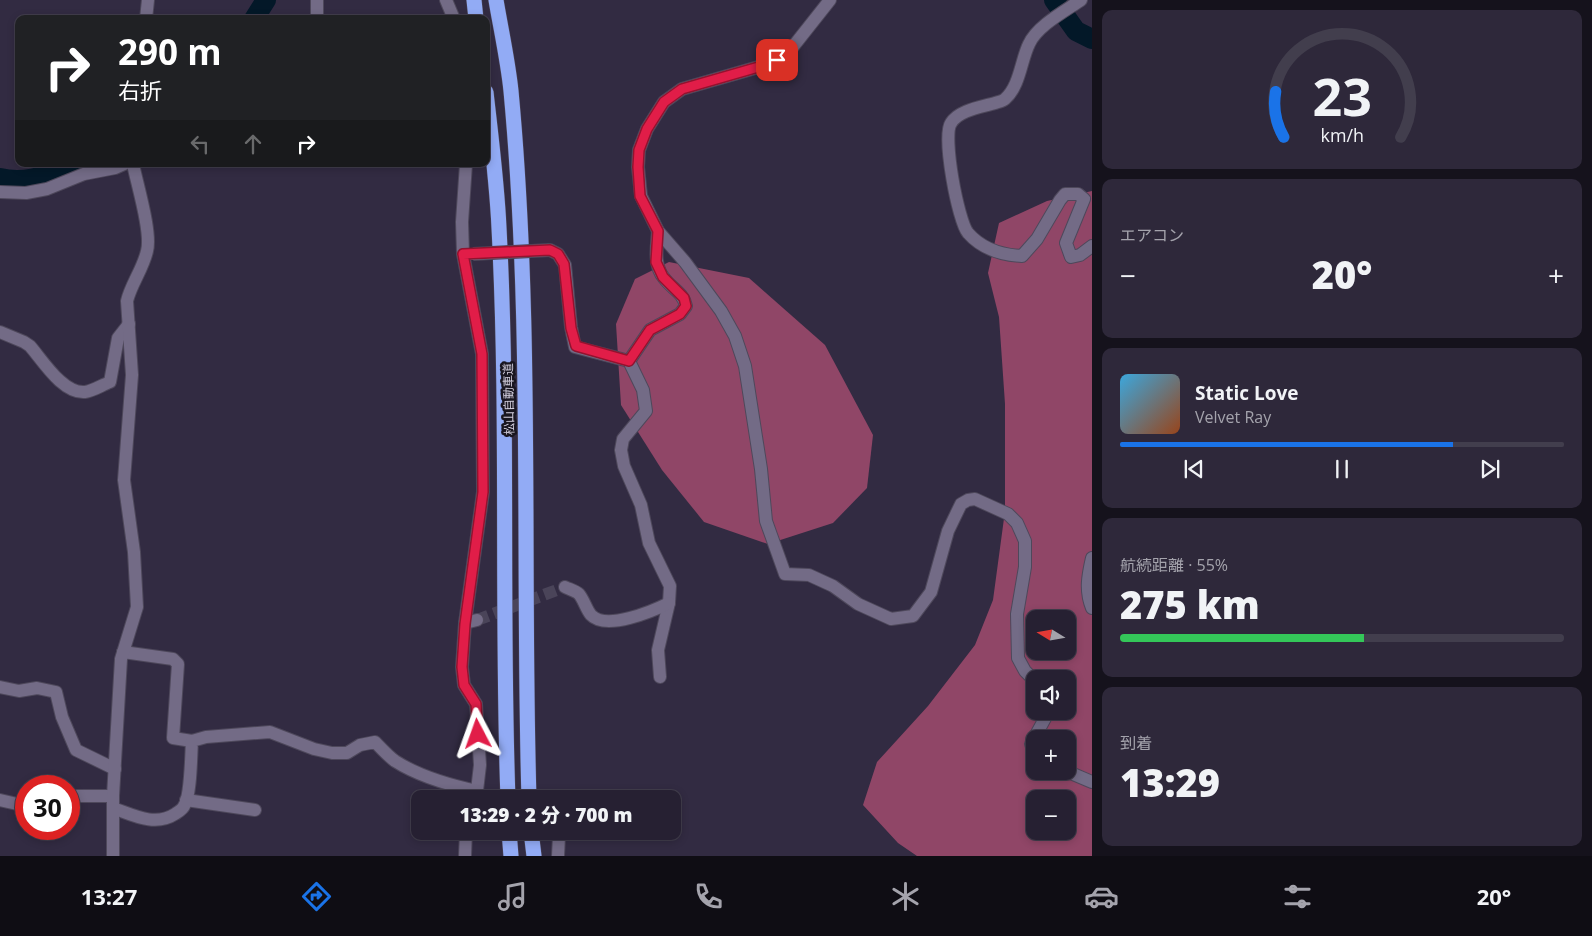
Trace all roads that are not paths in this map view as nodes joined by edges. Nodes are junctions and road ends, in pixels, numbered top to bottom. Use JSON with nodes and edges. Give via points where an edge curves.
{"nodes":[{"id":1,"x":148,"y":0,"type":"edge"},
{"id":2,"x":317,"y":0,"type":"edge"},
{"id":3,"x":446,"y":0,"type":"edge"},
{"id":4,"x":474,"y":0,"type":"edge"},
{"id":5,"x":496,"y":0,"type":"edge"},
{"id":6,"x":830,"y":0,"type":"edge"},
{"id":7,"x":1081,"y":0,"type":"edge"},
{"id":8,"x":146,"y":15,"type":"edge"},
{"id":9,"x":317,"y":15,"type":"edge"},
{"id":10,"x":452,"y":15,"type":"edge"},
{"id":11,"x":476,"y":15,"type":"edge"},
{"id":12,"x":490,"y":133,"type":"edge"},
{"id":13,"x":117,"y":167,"type":"edge"},
{"id":14,"x":134,"y":167,"type":"edge"},
{"id":15,"x":466,"y":167,"type":"edge"},
{"id":16,"x":0,"y":192,"type":"edge"},
{"id":17,"x":658,"y":231,"type":"junction"},
{"id":18,"x":1092,"y":246,"type":"edge"},
{"id":19,"x":468,"y":254,"type":"junction"},
{"id":20,"x":129,"y":324,"type":"junction"},
{"id":21,"x":0,"y":332,"type":"edge"},
{"id":22,"x":629,"y":361,"type":"junction"},
{"id":23,"x":1092,"y":558,"type":"edge"},
{"id":24,"x":565,"y":587,"type":"dead end"},
{"id":25,"x":669,"y":603,"type":"junction"},
{"id":26,"x":1092,"y":608,"type":"edge"},
{"id":27,"x":123,"y":652,"type":"junction"},
{"id":28,"x":1026,"y":673,"type":"edge"},
{"id":29,"x":660,"y":677,"type":"dead end"},
{"id":30,"x":0,"y":687,"type":"edge"},
{"id":31,"x":192,"y":742,"type":"junction"},
{"id":32,"x":115,"y":769,"type":"junction"},
{"id":33,"x":1076,"y":775,"type":"edge"},
{"id":34,"x":1092,"y":782,"type":"edge"},
{"id":35,"x":462,"y":790,"type":"edge"},
{"id":36,"x":478,"y":790,"type":"edge"},
{"id":37,"x":508,"y":790,"type":"edge"},
{"id":38,"x":529,"y":790,"type":"edge"},
{"id":39,"x":80,"y":796,"type":"edge"},
{"id":40,"x":0,"y":800,"type":"edge"},
{"id":41,"x":186,"y":800,"type":"junction"},
{"id":42,"x":113,"y":802,"type":"junction"},
{"id":43,"x":15,"y":803,"type":"edge"},
{"id":44,"x":255,"y":810,"type":"dead end"},
{"id":45,"x":466,"y":840,"type":"edge"},
{"id":46,"x":510,"y":840,"type":"edge"},
{"id":47,"x":533,"y":840,"type":"edge"},
{"id":48,"x":559,"y":840,"type":"edge"},
{"id":49,"x":113,"y":856,"type":"edge"},
{"id":50,"x":465,"y":856,"type":"edge"},
{"id":51,"x":511,"y":856,"type":"edge"},
{"id":52,"x":534,"y":856,"type":"edge"},
{"id":53,"x":558,"y":856,"type":"edge"}],
"edges":[{"from":1,"to":8,"type":"street"},
{"from":2,"to":9,"type":"street"},
{"from":3,"to":10,"type":"street"},
{"from":4,"to":11,"type":"highway"},
{"from":5,"to":38,"type":"highway","name":"松山自動車道","via":[[510,89],[520,228]]},
{"from":6,"to":17,"type":"street","via":[[792,48],[777,60],[682,89],[664,102],[647,129],[639,150],[638,167],[640,196]]},
{"from":7,"to":18,"type":"street","via":[[1044,26],[1030,42],[1015,86],[1005,99],[962,114],[951,122],[947,131],[947,148],[960,213],[967,231],[982,246],[1005,255],[1022,256],[1066,194],[1078,194],[1084,199],[1066,243],[1069,253],[1072,257],[1080,255]]},
{"from":12,"to":37,"type":"highway","name":"松山自動車道","via":[[499,226],[504,356],[504,702]]},
{"from":13,"to":16,"type":"street","via":[[84,174],[47,190]]},
{"from":14,"to":20,"type":"street","via":[[149,239],[127,301]]},
{"from":15,"to":19,"type":"street","via":[[462,222]]},
{"from":17,"to":22,"type":"street","via":[[656,262],[663,277],[684,298],[686,306],[680,314],[650,330]]},
{"from":17,"to":28,"type":"street","via":[[721,311],[735,336],[745,366],[766,520],[785,574],[808,574],[833,586],[858,604],[891,619],[913,616],[930,592],[948,531],[961,504],[975,499],[1008,514],[1017,523],[1025,541],[1018,614],[1018,658]]},
{"from":19,"to":22,"type":"street","bridge":true,"via":[[550,250],[558,254],[564,264],[576,346]]},
{"from":19,"to":36,"type":"street","via":[[482,354],[483,492],[471,622],[462,667],[464,685],[476,704],[480,765]]},
{"from":20,"to":21,"type":"street","via":[[118,338],[110,382],[86,392],[69,389],[30,346]]},
{"from":20,"to":27,"type":"street","via":[[132,375],[124,480],[134,552],[137,607]]},
{"from":22,"to":25,"type":"street","via":[[644,390],[646,411],[623,439],[621,450],[624,466],[641,505],[650,542],[670,586]]},
{"from":23,"to":26,"type":"street","via":[[1087,578]]},
{"from":24,"to":25,"type":"street","via":[[578,594],[592,615],[601,620],[652,612]]},
{"from":25,"to":29,"type":"street","via":[[658,650]]},
{"from":27,"to":31,"type":"street","via":[[174,659],[178,664],[173,738]]},
{"from":27,"to":32,"type":"street"},
{"from":30,"to":32,"type":"street","via":[[56,692],[76,750]]},
{"from":31,"to":35,"type":"street","via":[[206,737],[270,732],[332,754],[347,753],[360,745],[374,742],[394,760]]},
{"from":31,"to":41,"type":"street"},
{"from":32,"to":42,"type":"street"},
{"from":33,"to":34,"type":"street"},
{"from":39,"to":42,"type":"street"},
{"from":40,"to":43,"type":"street"},
{"from":41,"to":42,"type":"street","via":[[184,807],[173,815],[157,820],[143,819]]},
{"from":41,"to":44,"type":"street"},
{"from":42,"to":49,"type":"street"},
{"from":45,"to":50,"type":"street"},
{"from":46,"to":51,"type":"highway"},
{"from":47,"to":52,"type":"highway"},
{"from":48,"to":53,"type":"street"}]}
